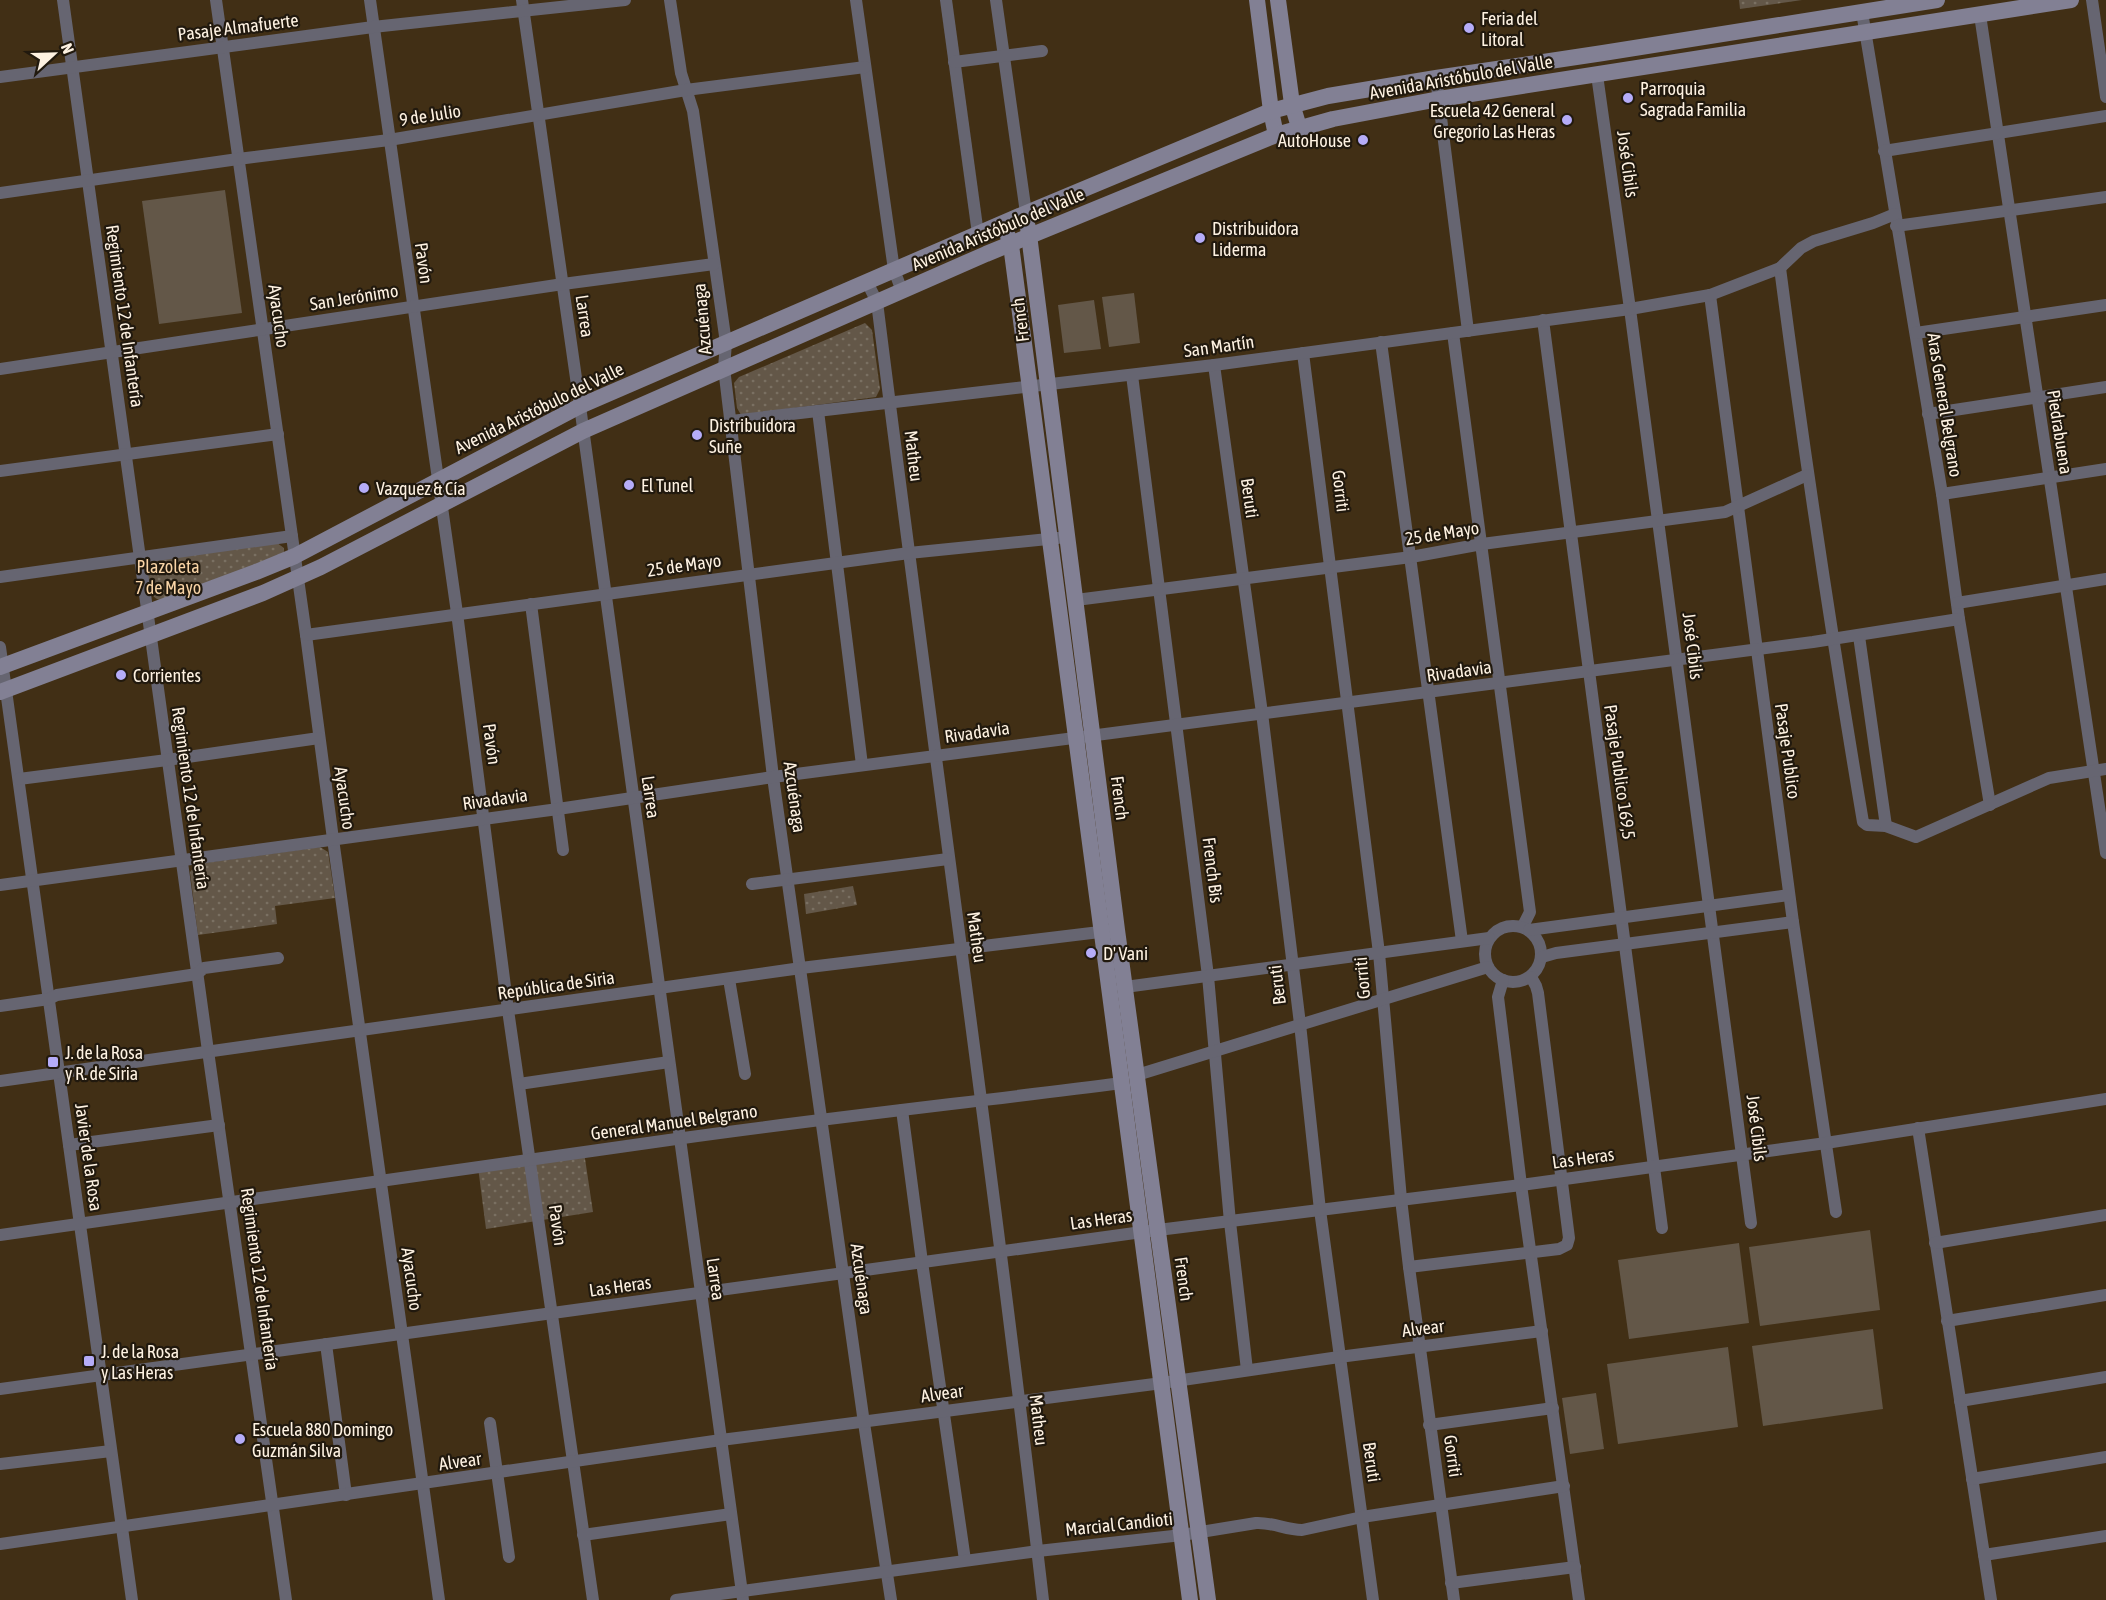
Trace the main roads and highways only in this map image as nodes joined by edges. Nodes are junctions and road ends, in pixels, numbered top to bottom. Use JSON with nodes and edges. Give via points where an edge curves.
{"nodes":[{"id":1,"x":1257,"y":0,"type":"edge"},
{"id":2,"x":1278,"y":0,"type":"edge"},
{"id":3,"x":1937,"y":0,"type":"edge"},
{"id":4,"x":2072,"y":0,"type":"edge"},
{"id":5,"x":1292,"y":104,"type":"junction"},
{"id":6,"x":1271,"y":111,"type":"junction"},
{"id":7,"x":1299,"y":127,"type":"junction"},
{"id":8,"x":1276,"y":135,"type":"junction"},
{"id":9,"x":1026,"y":213,"type":"junction"},
{"id":10,"x":1003,"y":223,"type":"junction"},
{"id":11,"x":1030,"y":237,"type":"junction"},
{"id":12,"x":1011,"y":245,"type":"junction"},
{"id":13,"x":1,"y":666,"type":"edge"},
{"id":14,"x":3,"y":691,"type":"edge"},
{"id":15,"x":1084,"y":735,"type":"junction"},
{"id":16,"x":1110,"y":931,"type":"junction"},
{"id":17,"x":1130,"y":1079,"type":"junction"},
{"id":18,"x":1190,"y":1534,"type":"junction"},
{"id":19,"x":1190,"y":1600,"type":"edge"},
{"id":20,"x":1208,"y":1600,"type":"edge"}],
"edges":[{"from":1,"to":6,"type":"main road"},
{"from":2,"to":5,"type":"main road"},
{"from":3,"to":5,"type":"main road","name":"Avenida Aristóbulo del Valle"},
{"from":4,"to":7,"type":"main road","name":"Avenida Aristóbulo del Valle","via":[[1439,99]]},
{"from":5,"to":6,"type":"main road","name":"Avenida Aristóbulo del Valle"},
{"from":5,"to":7,"type":"main road"},
{"from":6,"to":8,"type":"main road"},
{"from":6,"to":9,"type":"main road","name":"Avenida Aristóbulo del Valle"},
{"from":7,"to":8,"type":"main road","name":"Avenida Aristóbulo del Valle"},
{"from":8,"to":11,"type":"main road","name":"Avenida Aristóbulo del Valle"},
{"from":9,"to":10,"type":"main road","name":"Avenida Aristóbulo del Valle"},
{"from":9,"to":11,"type":"main road","name":"French"},
{"from":10,"to":12,"type":"main road","name":"French"},
{"from":10,"to":13,"type":"main road","name":"Avenida Aristóbulo del Valle","via":[[580,406],[295,556]]},
{"from":11,"to":12,"type":"main road","name":"Avenida Aristóbulo del Valle"},
{"from":11,"to":15,"type":"main road","name":"French","via":[[1076,600]]},
{"from":12,"to":14,"type":"main road","name":"Avenida Aristóbulo del Valle","via":[[583,431],[298,578]]},
{"from":12,"to":15,"type":"main road","name":"French","via":[[1050,539]]},
{"from":15,"to":16,"type":"main road","name":"French"},
{"from":16,"to":17,"type":"main road","name":"French"},
{"from":16,"to":17,"type":"main road","name":"French","via":[[1125,987]]},
{"from":17,"to":18,"type":"main road","name":"French"},
{"from":18,"to":19,"type":"main road","name":"French"},
{"from":18,"to":20,"type":"main road","name":"French"}]}
